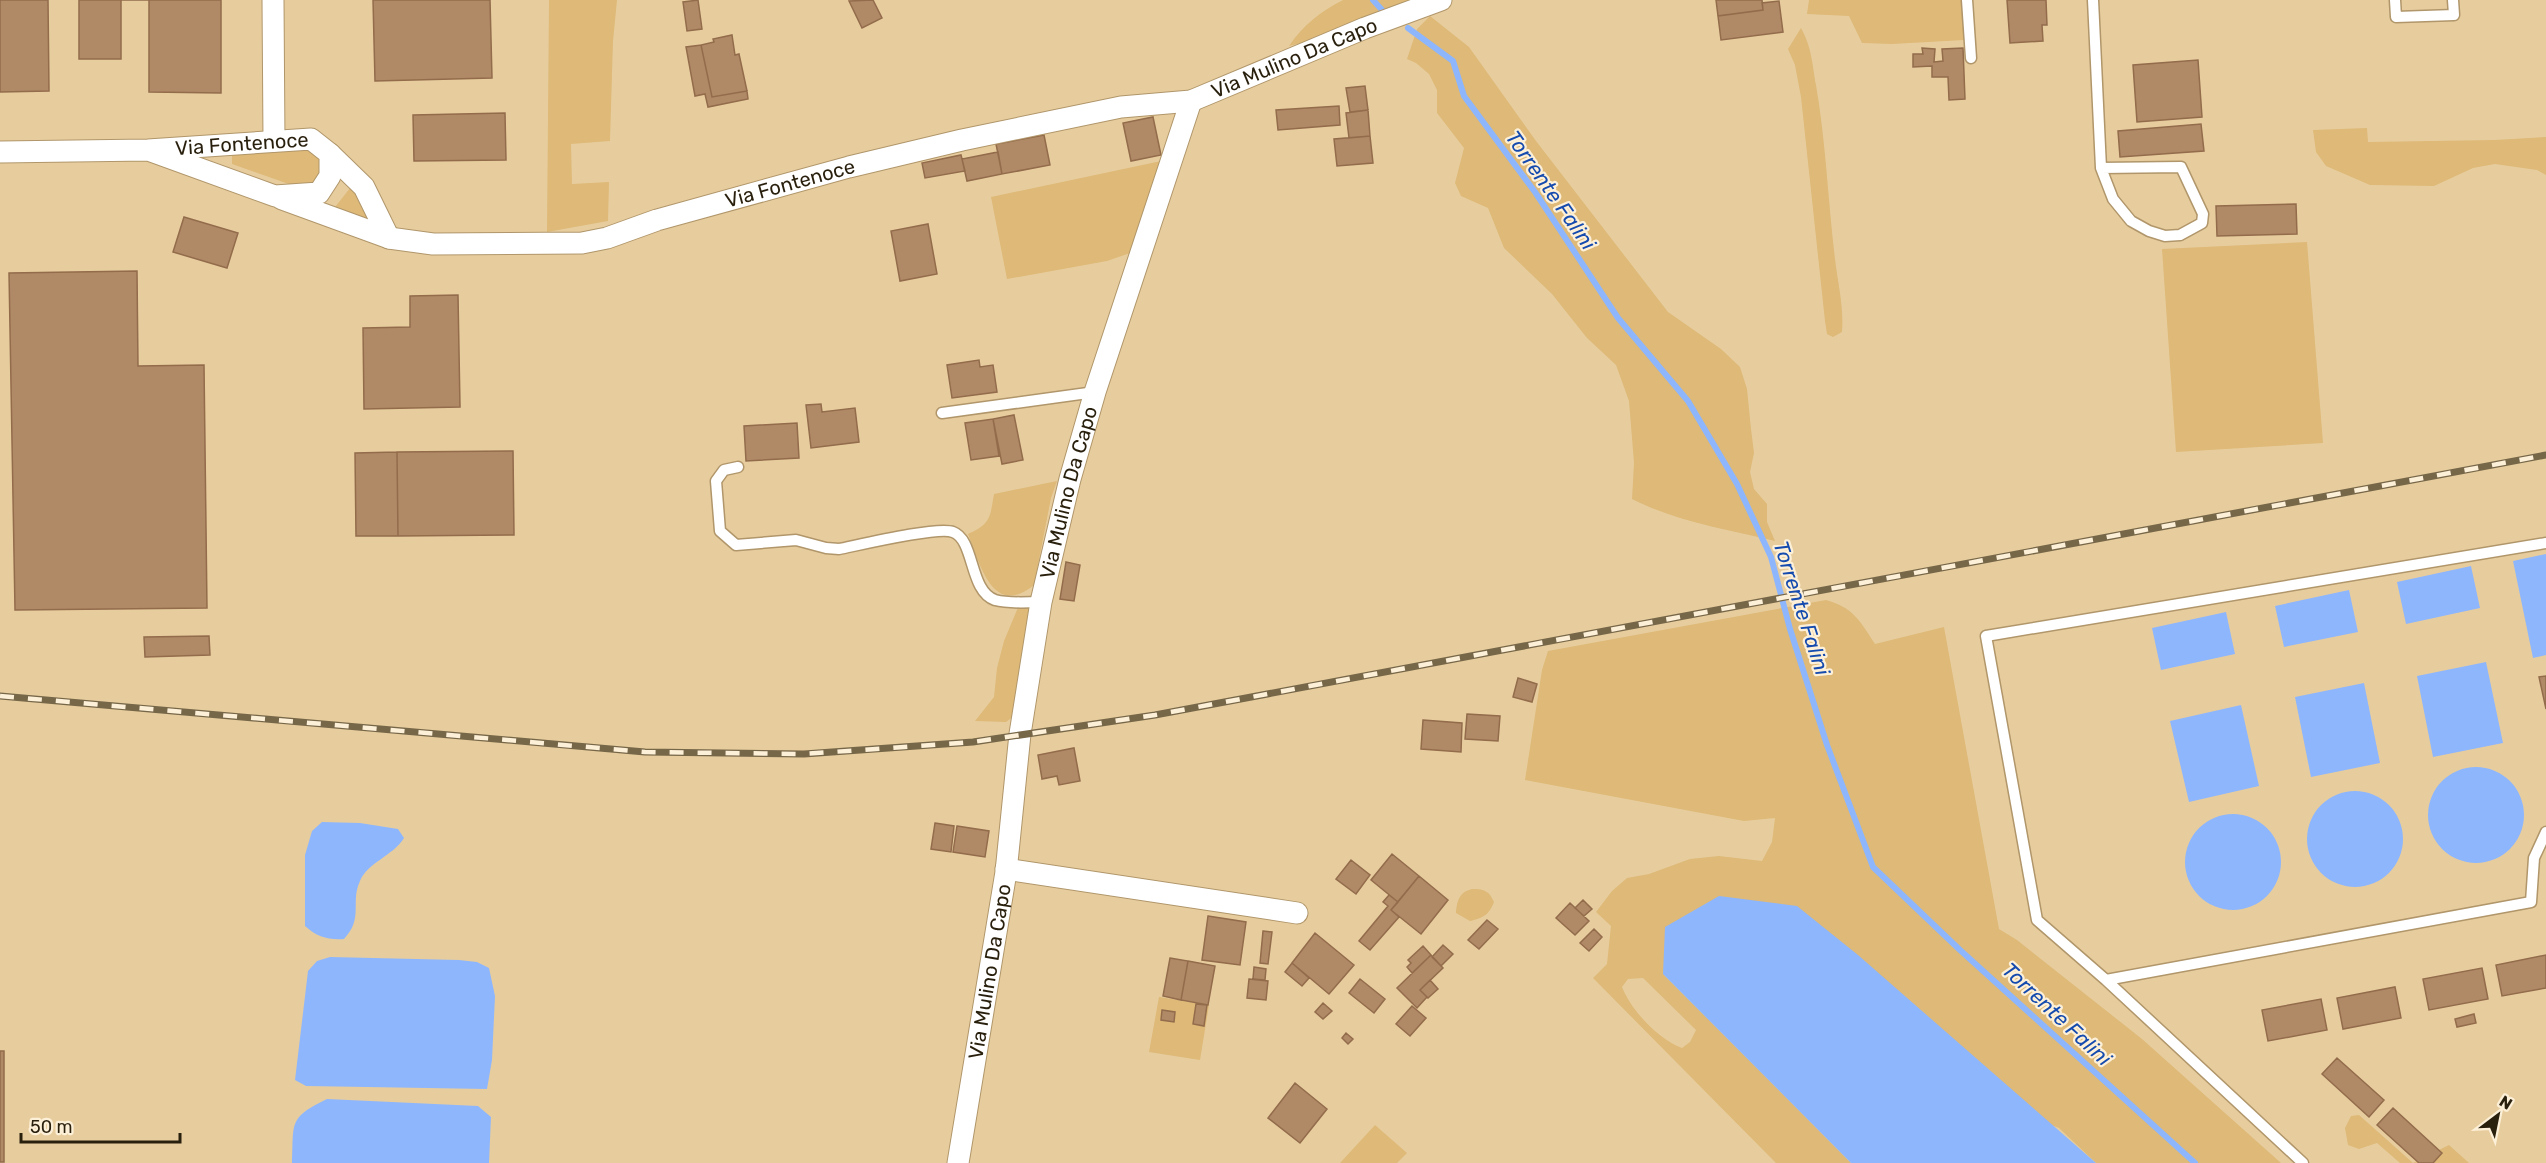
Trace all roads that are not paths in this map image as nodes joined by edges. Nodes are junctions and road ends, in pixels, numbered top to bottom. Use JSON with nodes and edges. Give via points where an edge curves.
{"nodes":[{"id":1,"x":273,"y":0,"type":"edge"},
{"id":2,"x":1441,"y":0,"type":"edge"},
{"id":3,"x":1967,"y":0,"type":"edge"},
{"id":4,"x":2093,"y":0,"type":"edge"},
{"id":5,"x":2395,"y":0,"type":"edge"},
{"id":6,"x":2453,"y":0,"type":"edge"},
{"id":7,"x":1971,"y":58,"type":"dead end"},
{"id":8,"x":1191,"y":101,"type":"junction"},
{"id":9,"x":274,"y":141,"type":"junction"},
{"id":10,"x":148,"y":150,"type":"junction"},
{"id":11,"x":0,"y":152,"type":"edge"},
{"id":12,"x":330,"y":154,"type":"junction"},
{"id":13,"x":2101,"y":168,"type":"junction"},
{"id":14,"x":275,"y":196,"type":"junction"},
{"id":15,"x":389,"y":238,"type":"junction"},
{"id":16,"x":1095,"y":392,"type":"junction"},
{"id":17,"x":942,"y":413,"type":"dead end"},
{"id":18,"x":738,"y":467,"type":"dead end"},
{"id":19,"x":2546,"y":543,"type":"edge"},
{"id":20,"x":1041,"y":602,"type":"junction"},
{"id":21,"x":2546,"y":832,"type":"edge"},
{"id":22,"x":1006,"y":868,"type":"junction"},
{"id":23,"x":1297,"y":913,"type":"dead end"},
{"id":24,"x":2106,"y":980,"type":"junction"},
{"id":25,"x":958,"y":1163,"type":"edge"},
{"id":26,"x":2303,"y":1163,"type":"edge"}],
"edges":[{"from":1,"to":9,"type":"street"},
{"from":2,"to":8,"type":"street","name":"Via Mulino Da Capo"},
{"from":3,"to":7,"type":"lane"},
{"from":4,"to":13,"type":"lane"},
{"from":5,"to":6,"type":"lane","via":[[2396,17],[2454,15]]},
{"from":8,"to":15,"type":"street","name":"Via Fontenoce","via":[[1121,108],[962,140],[849,167],[582,243],[433,244]]},
{"from":8,"to":16,"type":"street","name":"Via Mulino Da Capo"},
{"from":9,"to":10,"type":"street","name":"Via Fontenoce"},
{"from":9,"to":12,"type":"street","name":"Via Fontenoce","via":[[311,139]]},
{"from":10,"to":11,"type":"street","name":"Via Fontenoce"},
{"from":10,"to":14,"type":"street","name":"Via Fontenoce"},
{"from":12,"to":14,"type":"street","name":"Via Fontenoce","via":[[330,176],[319,193]]},
{"from":12,"to":15,"type":"street","name":"Via Fontenoce","via":[[364,187]]},
{"from":13,"to":13,"type":"lane","via":[[2113,199],[2132,221],[2149,231],[2180,235],[2202,223],[2203,214],[2181,167]]},
{"from":14,"to":15,"type":"street","name":"Via Fontenoce"},
{"from":16,"to":17,"type":"lane"},
{"from":16,"to":20,"type":"street","name":"Via Mulino Da Capo"},
{"from":18,"to":20,"type":"lane","via":[[724,470],[716,481],[720,531],[736,545],[796,540],[839,549],[931,532],[953,532],[961,538],[982,590],[993,599]]},
{"from":19,"to":24,"type":"lane","via":[[1986,636],[2037,920]]},
{"from":20,"to":22,"type":"street","name":"Via Mulino Da Capo","via":[[1019,745]]},
{"from":21,"to":24,"type":"lane","via":[[2534,858],[2531,902]]},
{"from":22,"to":23,"type":"street"},
{"from":22,"to":25,"type":"street","name":"Via Mulino Da Capo"},
{"from":24,"to":26,"type":"lane"}]}
